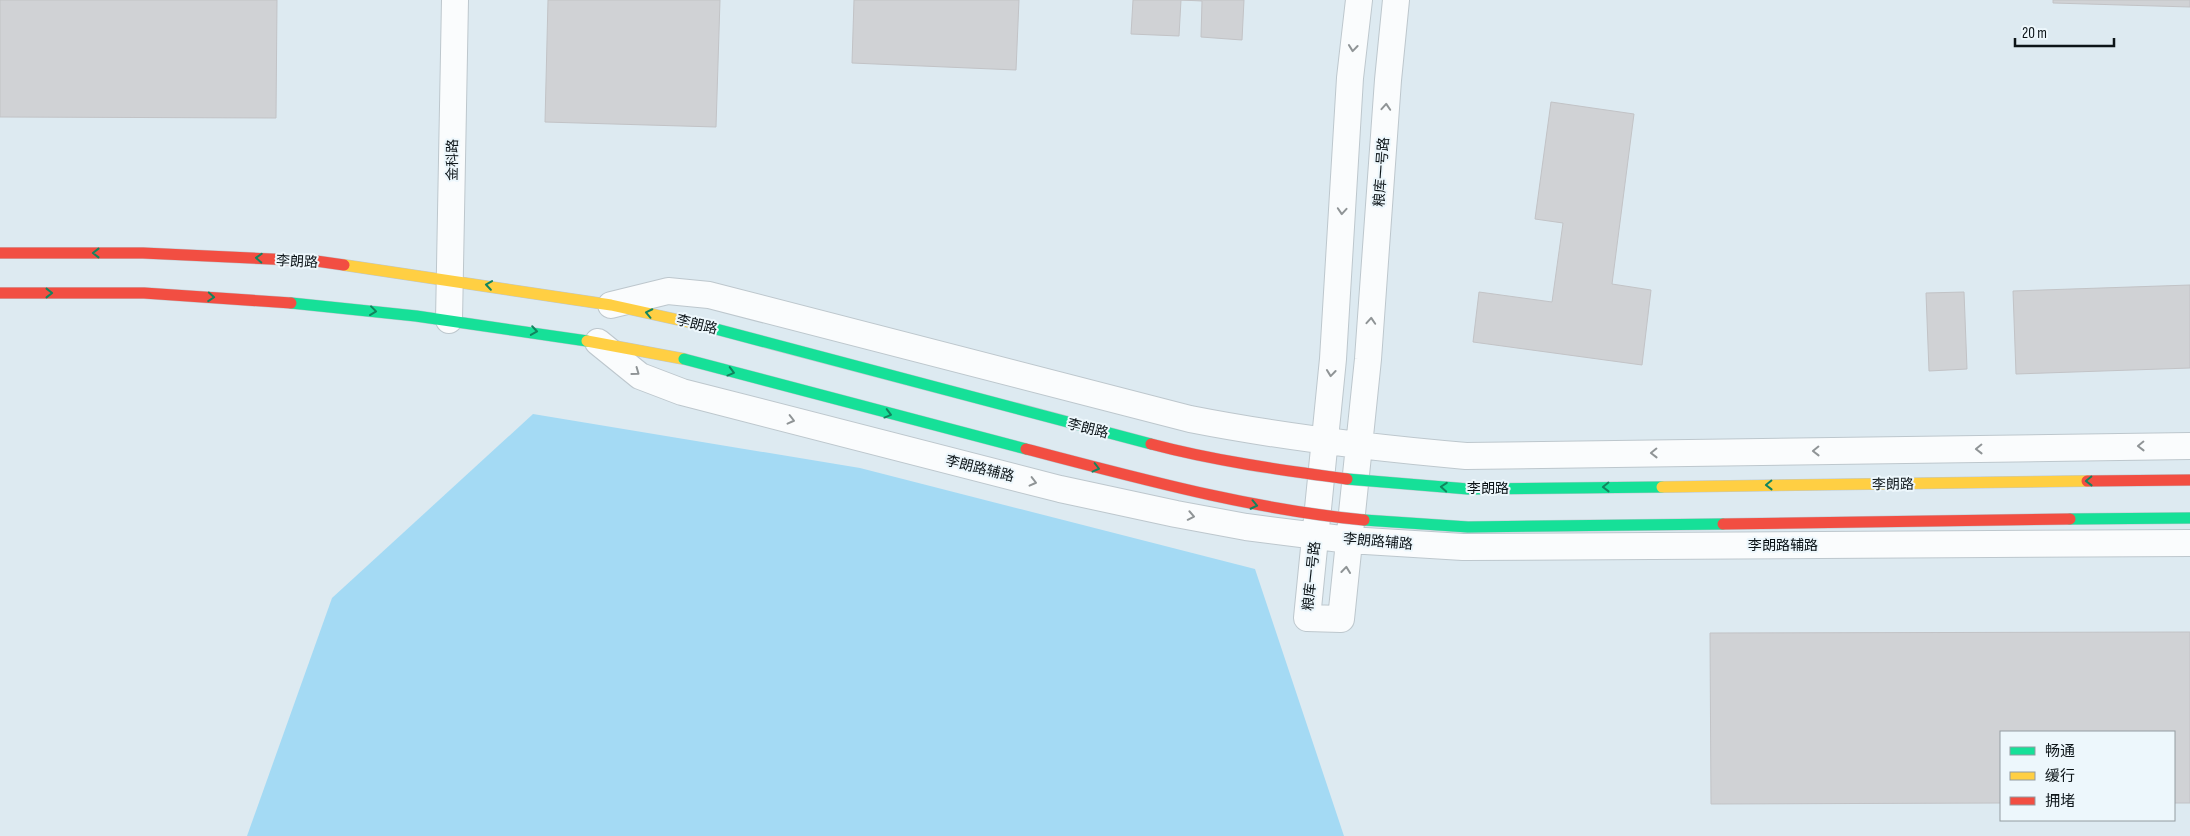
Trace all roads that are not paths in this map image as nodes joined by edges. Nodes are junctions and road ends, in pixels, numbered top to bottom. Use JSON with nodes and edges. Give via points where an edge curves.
{"nodes":[{"id":1,"x":455,"y":0,"type":"edge"},
{"id":2,"x":1358,"y":0,"type":"edge"},
{"id":3,"x":1396,"y":0,"type":"edge"},
{"id":4,"x":0,"y":253,"type":"edge"},
{"id":5,"x":450,"y":280,"type":"junction"},
{"id":6,"x":0,"y":294,"type":"edge"},
{"id":7,"x":611,"y":305,"type":"junction"},
{"id":8,"x":449,"y":320,"type":"junction"},
{"id":9,"x":598,"y":342,"type":"junction"},
{"id":10,"x":1324,"y":442,"type":"junction"},
{"id":11,"x":1359,"y":446,"type":"junction"},
{"id":12,"x":2190,"y":446,"type":"edge"},
{"id":13,"x":2190,"y":480,"type":"edge"},
{"id":14,"x":2190,"y":518,"type":"edge"},
{"id":15,"x":1315,"y":535,"type":"junction"},
{"id":16,"x":1349,"y":540,"type":"junction"},
{"id":17,"x":2190,"y":543,"type":"edge"}],
"edges":[{"from":1,"to":5,"type":"street","name":"金科路"},
{"from":2,"to":10,"type":"street","name":"粮库一号路","one_way":true},
{"from":11,"to":3,"type":"street","name":"粮库一号路","one_way":true},
{"from":5,"to":4,"type":"street","name":"李朗路","one_way":true,"via":[[316,261],[143,253]]},
{"from":7,"to":5,"type":"street","name":"李朗路","one_way":true},
{"from":5,"to":8,"type":"street","name":"金科路"},
{"from":6,"to":8,"type":"street","one_way":true,"via":[[142,293],[315,304]]},
{"from":7,"to":10,"type":"street","via":[[668,291],[709,295],[1190,419]]},
{"from":13,"to":7,"type":"street","name":"李朗路","one_way":true,"bridge":true,"via":[[1468,489],[1364,481],[1181,452],[697,324]]},
{"from":8,"to":9,"type":"street","one_way":true},
{"from":9,"to":14,"type":"street","one_way":true,"bridge":true,"via":[[684,360],[1174,488],[1262,506],[1362,520],[1468,527]]},
{"from":9,"to":15,"type":"street","name":"李朗路辅路","one_way":true,"via":[[640,376],[682,392],[1060,488],[1246,527]]},
{"from":10,"to":11,"type":"street"},
{"from":10,"to":15,"type":"street","name":"粮库一号路"},
{"from":12,"to":11,"type":"street","one_way":true,"via":[[1466,456]]},
{"from":11,"to":16,"type":"street","name":"粮库一号路"},
{"from":15,"to":16,"type":"street","name":"李朗路辅路"},
{"from":15,"to":16,"type":"street","name":"粮库一号路","one_way":true,"via":[[1307,618],[1341,619]]},
{"from":16,"to":17,"type":"street","name":"李朗路辅路","via":[[1463,547]]}]}
